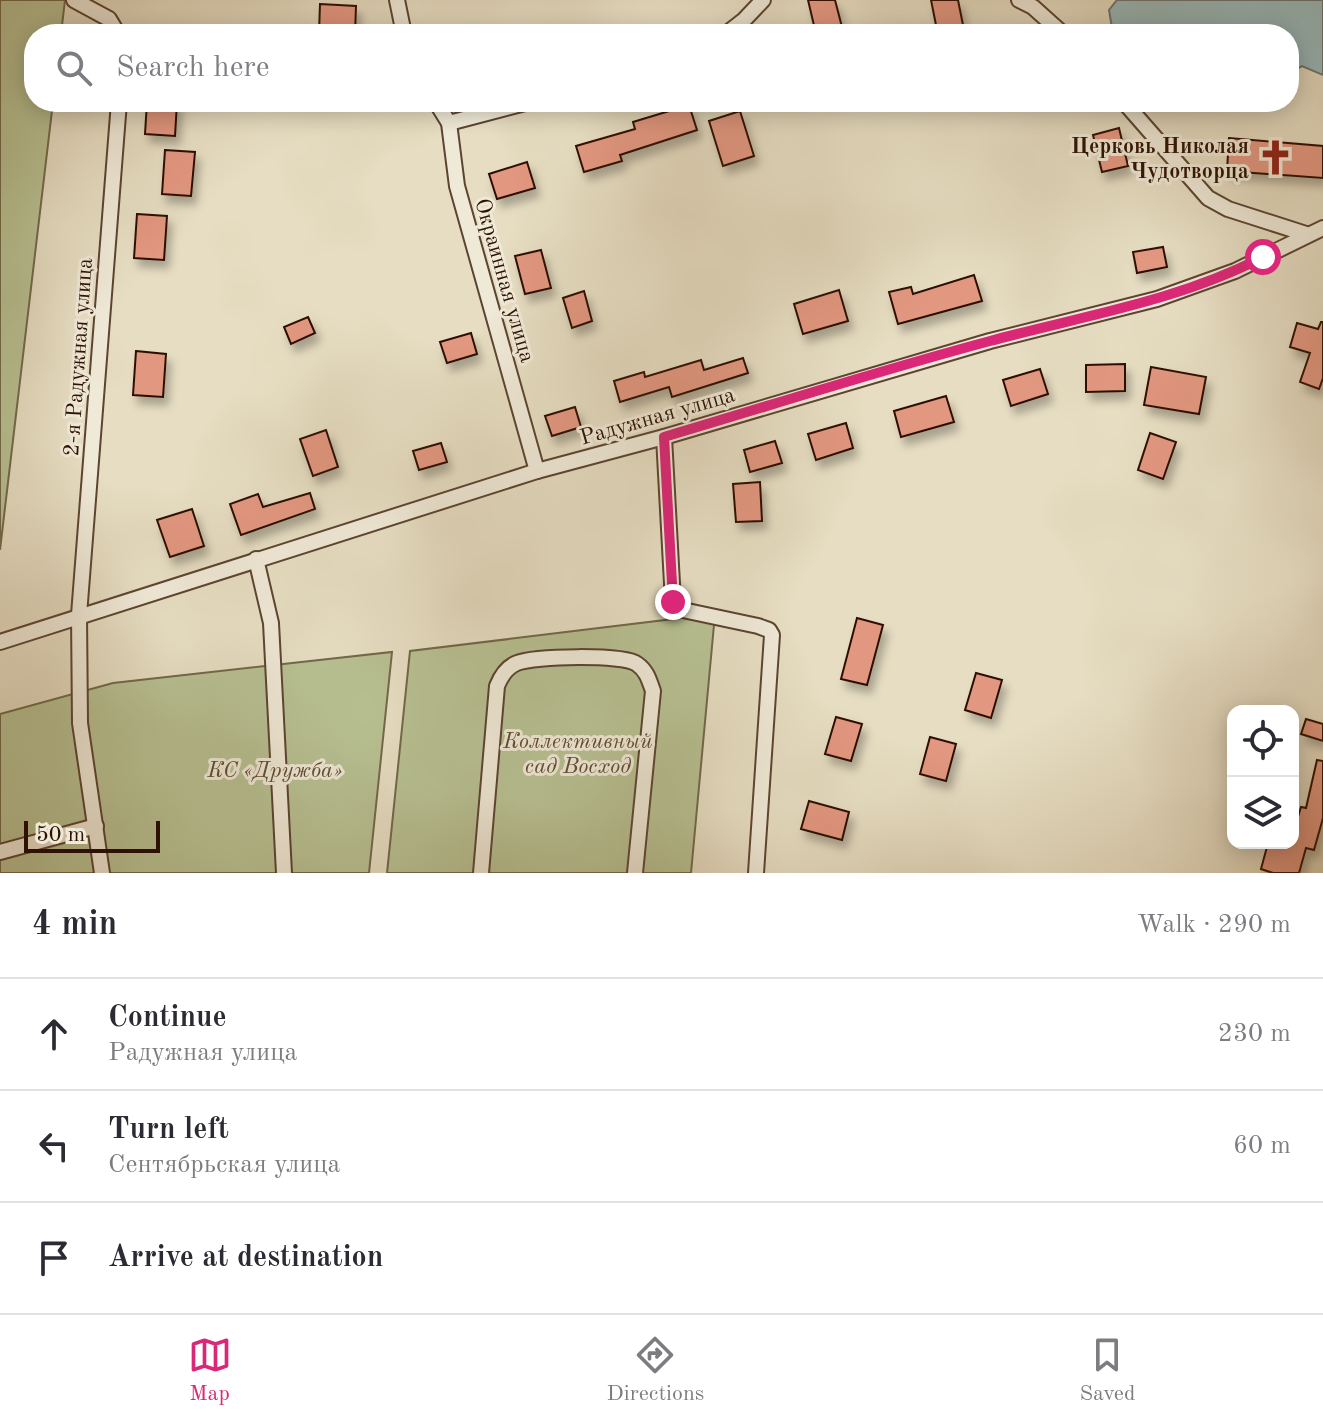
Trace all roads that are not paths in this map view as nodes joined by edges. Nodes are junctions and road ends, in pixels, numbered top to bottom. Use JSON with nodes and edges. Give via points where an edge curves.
{"nodes":[{"id":1,"x":74,"y":0,"type":"edge"},
{"id":2,"x":397,"y":0,"type":"edge"},
{"id":3,"x":763,"y":0,"type":"edge"},
{"id":4,"x":1019,"y":0,"type":"edge"},
{"id":5,"x":112,"y":24,"type":"edge"},
{"id":6,"x":402,"y":24,"type":"edge"},
{"id":7,"x":739,"y":24,"type":"edge"},
{"id":8,"x":1052,"y":24,"type":"edge"},
{"id":9,"x":118,"y":112,"type":"edge"},
{"id":10,"x":442,"y":112,"type":"edge"},
{"id":11,"x":491,"y":112,"type":"edge"},
{"id":12,"x":1133,"y":112,"type":"edge"},
{"id":13,"x":449,"y":123,"type":"junction"},
{"id":14,"x":1323,"y":228,"type":"edge"},
{"id":15,"x":1306,"y":234,"type":"junction"},
{"id":16,"x":664,"y":437,"type":"junction"},
{"id":17,"x":537,"y":471,"type":"junction"},
{"id":18,"x":256,"y":559,"type":"junction"},
{"id":19,"x":79,"y":615,"type":"junction"},
{"id":20,"x":0,"y":642,"type":"edge"},
{"id":21,"x":96,"y":826,"type":"junction"},
{"id":22,"x":0,"y":852,"type":"edge"},
{"id":23,"x":102,"y":873,"type":"edge"},
{"id":24,"x":284,"y":873,"type":"edge"},
{"id":25,"x":481,"y":873,"type":"edge"},
{"id":26,"x":635,"y":873,"type":"edge"},
{"id":27,"x":756,"y":873,"type":"edge"}],
"edges":[{"from":1,"to":5,"type":"street"},
{"from":2,"to":6,"type":"street"},
{"from":3,"to":7,"type":"street"},
{"from":4,"to":8,"type":"street"},
{"from":9,"to":19,"type":"street","name":"2-я Радужная улица"},
{"from":10,"to":13,"type":"street","name":"Окраинная улица"},
{"from":11,"to":13,"type":"street"},
{"from":12,"to":15,"type":"street","via":[[1208,198]]},
{"from":13,"to":17,"type":"street","name":"Окраинная улица","via":[[457,186]]},
{"from":14,"to":15,"type":"street","name":"Радужная улица"},
{"from":15,"to":16,"type":"street","name":"Радужная улица","via":[[1235,271],[1157,299],[990,341]]},
{"from":16,"to":17,"type":"street","name":"Радужная улица"},
{"from":16,"to":27,"type":"street","via":[[673,602],[678,609],[758,626],[772,635]]},
{"from":17,"to":18,"type":"street","name":"Радужная улица"},
{"from":18,"to":19,"type":"street","name":"Радужная улица"},
{"from":18,"to":24,"type":"street","via":[[271,623]]},
{"from":19,"to":20,"type":"street","name":"Радужная улица"},
{"from":19,"to":21,"type":"street","name":"2-я Радужная улица","via":[[80,723]]},
{"from":21,"to":22,"type":"street"},
{"from":21,"to":23,"type":"street","name":"2-я Радужная улица"},
{"from":25,"to":26,"type":"street","via":[[502,674],[532,659],[618,658],[635,662],[647,673],[653,691]]}]}
